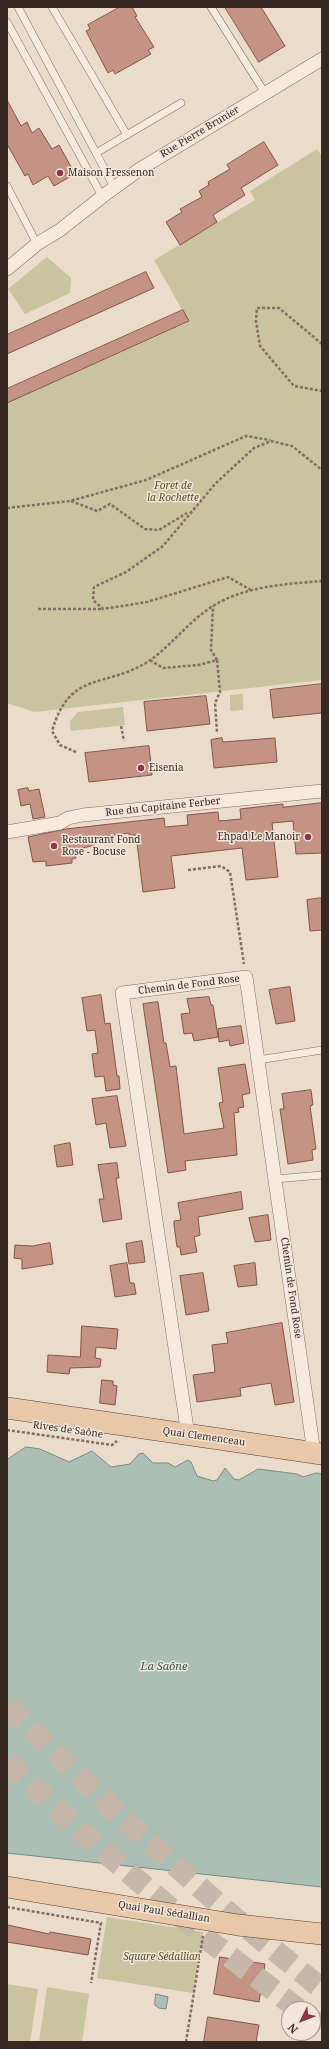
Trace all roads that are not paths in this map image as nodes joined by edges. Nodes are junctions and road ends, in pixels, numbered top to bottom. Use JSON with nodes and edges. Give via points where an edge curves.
{"nodes":[{"id":1,"x":18,"y":7,"type":"edge"},
{"id":2,"x":52,"y":7,"type":"edge"},
{"id":3,"x":211,"y":7,"type":"edge"},
{"id":4,"x":7,"y":22,"type":"edge"},
{"id":5,"x":322,"y":59,"type":"edge"},
{"id":6,"x":264,"y":93,"type":"junction"},
{"id":7,"x":181,"y":103,"type":"dead end"},
{"id":8,"x":127,"y":135,"type":"junction"},
{"id":9,"x":96,"y":153,"type":"junction"},
{"id":10,"x":7,"y":186,"type":"edge"},
{"id":11,"x":114,"y":187,"type":"junction"},
{"id":12,"x":102,"y":196,"type":"junction"},
{"id":13,"x":37,"y":244,"type":"junction"},
{"id":14,"x":7,"y":269,"type":"edge"},
{"id":15,"x":322,"y":791,"type":"edge"},
{"id":16,"x":7,"y":832,"type":"edge"},
{"id":17,"x":322,"y":1050,"type":"edge"},
{"id":18,"x":258,"y":1060,"type":"junction"},
{"id":19,"x":322,"y":1175,"type":"edge"},
{"id":20,"x":275,"y":1179,"type":"junction"},
{"id":21,"x":11,"y":1403,"type":"edge"},
{"id":22,"x":187,"y":1428,"type":"junction"},
{"id":23,"x":318,"y":1447,"type":"edge"},
{"id":24,"x":7,"y":1888,"type":"edge"},
{"id":25,"x":322,"y":1934,"type":"edge"}],
"edges":[{"from":1,"to":9,"type":"lane"},
{"from":2,"to":8,"type":"lane"},
{"from":3,"to":6,"type":"lane"},
{"from":4,"to":12,"type":"lane"},
{"from":5,"to":6,"type":"street","name":"Rue Pierre Brunier"},
{"from":6,"to":11,"type":"street","name":"Rue Pierre Brunier"},
{"from":7,"to":8,"type":"lane"},
{"from":8,"to":9,"type":"lane"},
{"from":9,"to":11,"type":"lane"},
{"from":10,"to":13,"type":"lane"},
{"from":11,"to":12,"type":"street","name":"Rue Pierre Brunier"},
{"from":12,"to":13,"type":"street","name":"Rue Pierre Brunier","via":[[60,230]]},
{"from":13,"to":14,"type":"street","name":"Rue Pierre Brunier"},
{"from":15,"to":16,"type":"street","name":"Rue du Capitaine Ferber","via":[[83,815],[68,818],[60,823]]},
{"from":17,"to":18,"type":"lane"},
{"from":18,"to":20,"type":"street","name":"Chemin de Fond Rose"},
{"from":18,"to":22,"type":"street","name":"Chemin de Fond Rose","via":[[246,977],[122,993]]},
{"from":19,"to":20,"type":"lane"},
{"from":20,"to":23,"type":"street","name":"Chemin de Fond Rose"},
{"from":21,"to":22,"type":"main road","name":"Quai Clemenceau"},
{"from":22,"to":23,"type":"main road","name":"Quai Clemenceau"},
{"from":24,"to":25,"type":"main road","name":"Quai Paul Sédallian","via":[[238,1925]]}]}
